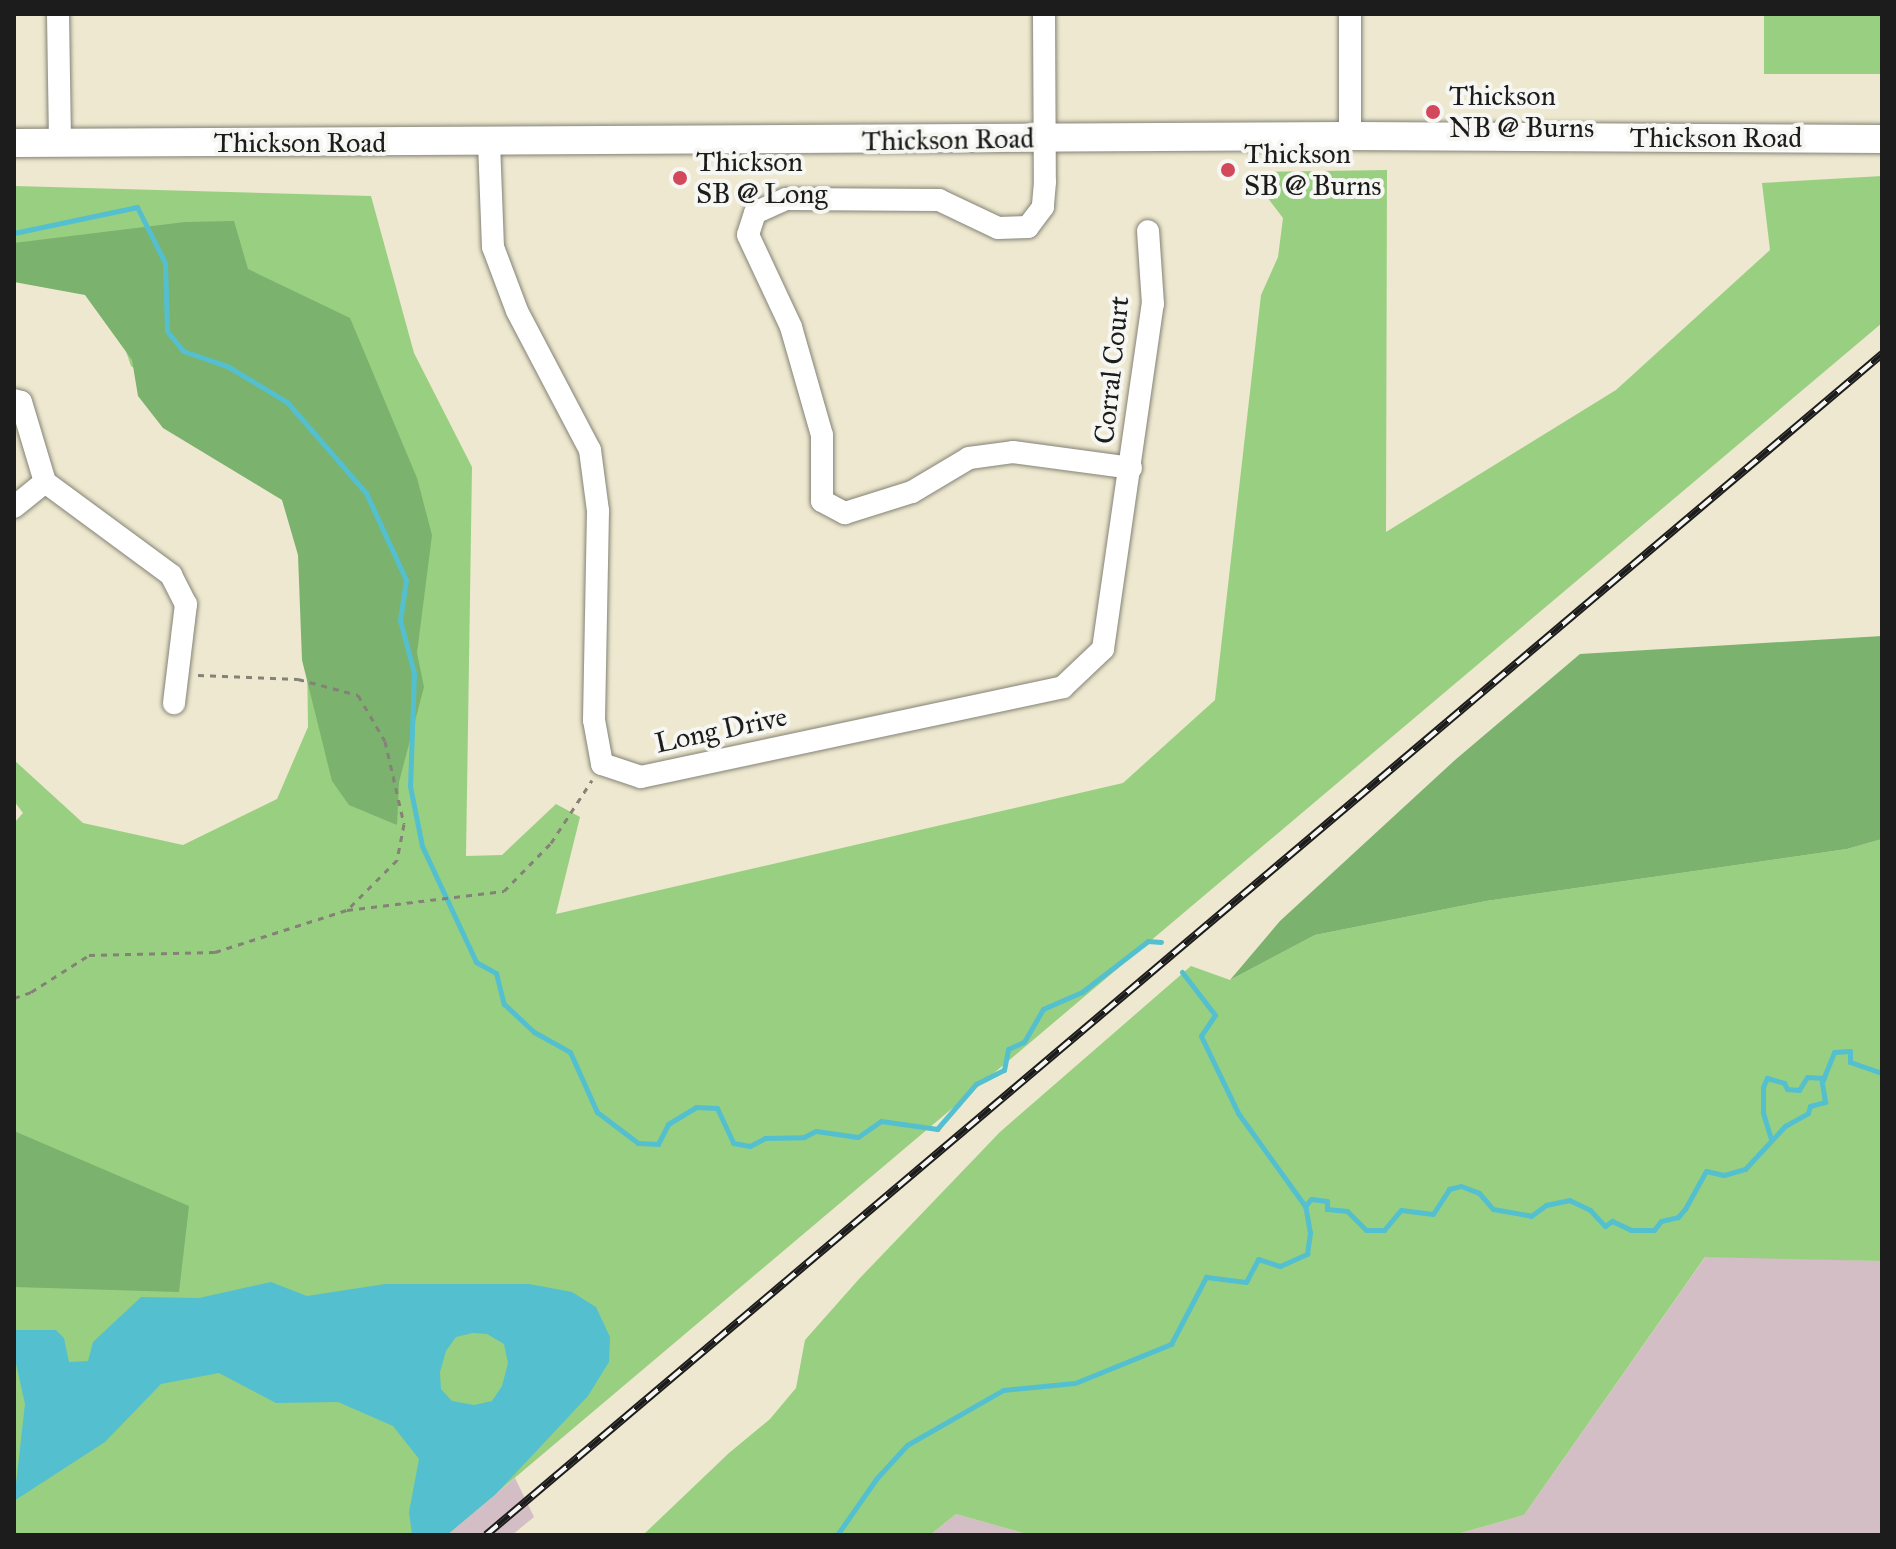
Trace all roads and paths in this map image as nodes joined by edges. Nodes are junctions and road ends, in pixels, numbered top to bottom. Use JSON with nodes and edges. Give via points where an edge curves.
{"nodes":[{"id":1,"x":58,"y":14,"type":"edge"},
{"id":2,"x":1044,"y":14,"type":"edge"},
{"id":3,"x":1350,"y":14,"type":"edge"},
{"id":4,"x":1350,"y":136,"type":"junction"},
{"id":5,"x":1043,"y":139,"type":"junction"},
{"id":6,"x":1882,"y":139,"type":"edge"},
{"id":7,"x":14,"y":143,"type":"edge"},
{"id":8,"x":60,"y":143,"type":"junction"},
{"id":9,"x":489,"y":143,"type":"junction"},
{"id":10,"x":1148,"y":231,"type":"dead end"},
{"id":11,"x":14,"y":400,"type":"edge"},
{"id":12,"x":1131,"y":468,"type":"junction"},
{"id":13,"x":45,"y":482,"type":"junction"},
{"id":14,"x":14,"y":507,"type":"edge"},
{"id":15,"x":177,"y":674,"type":"junction"},
{"id":16,"x":174,"y":703,"type":"dead end"},
{"id":17,"x":602,"y":764,"type":"junction"},
{"id":18,"x":347,"y":910,"type":"junction"},
{"id":19,"x":14,"y":998,"type":"edge"}],
"edges":[{"from":1,"to":8,"type":"street"},
{"from":2,"to":5,"type":"street"},
{"from":3,"to":4,"type":"street"},
{"from":4,"to":5,"type":"main road","name":"Thickson Road"},
{"from":4,"to":6,"type":"main road","name":"Thickson Road"},
{"from":5,"to":9,"type":"main road","name":"Thickson Road"},
{"from":5,"to":12,"type":"street","via":[[1043,207],[1028,227],[998,228],[939,200],[786,199],[755,213],[748,235],[791,327],[822,435],[822,501],[845,513],[912,492],[969,458],[1013,452]]},
{"from":7,"to":8,"type":"main road","name":"Thickson Road"},
{"from":8,"to":9,"type":"main road","name":"Thickson Road"},
{"from":9,"to":17,"type":"street","via":[[493,247],[517,311],[590,450],[598,511],[594,720]]},
{"from":10,"to":12,"type":"street","name":"Corral Court","via":[[1153,304]]},
{"from":11,"to":13,"type":"street","via":[[21,402]]},
{"from":12,"to":17,"type":"street","name":"Long Drive","via":[[1103,649],[1063,687],[641,777]]},
{"from":13,"to":14,"type":"street"},
{"from":13,"to":15,"type":"street","via":[[171,575],[186,604]]},
{"from":15,"to":16,"type":"street"},
{"from":15,"to":18,"type":"path","via":[[298,679],[358,695],[385,741],[404,824],[397,860]]},
{"from":17,"to":18,"type":"path","via":[[551,843],[504,891]]},
{"from":18,"to":19,"type":"path","via":[[215,952],[89,955]]}]}
